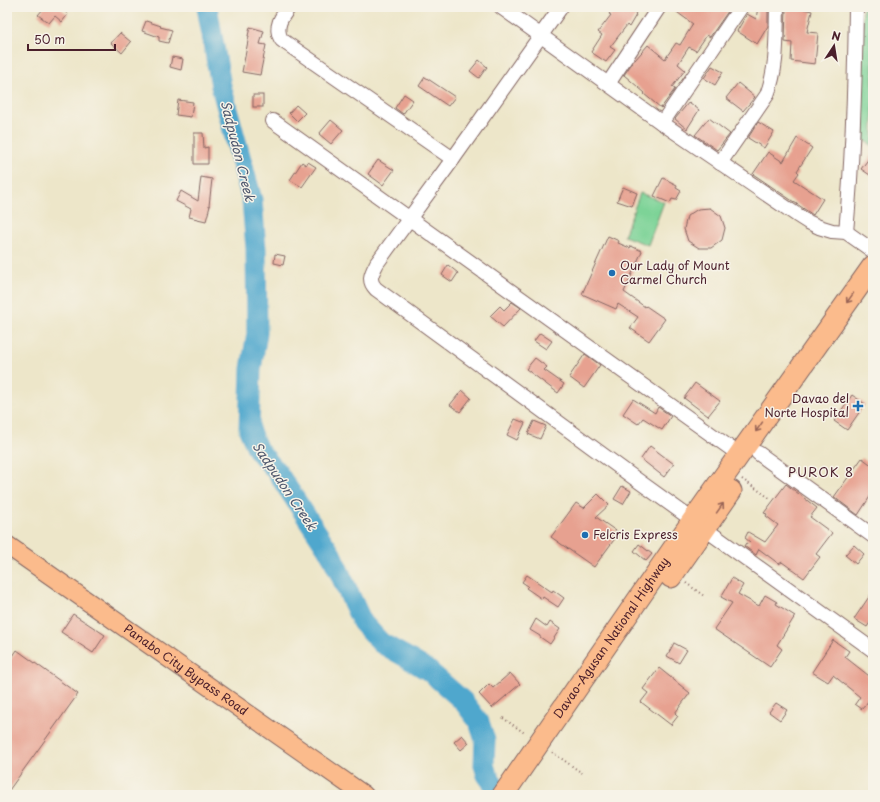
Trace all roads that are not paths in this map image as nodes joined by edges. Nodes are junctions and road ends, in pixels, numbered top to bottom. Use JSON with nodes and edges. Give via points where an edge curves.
{"nodes":[{"id":1,"x":289,"y":7,"type":"edge"},
{"id":2,"x":501,"y":7,"type":"edge"},
{"id":3,"x":561,"y":7,"type":"edge"},
{"id":4,"x":659,"y":7,"type":"edge"},
{"id":5,"x":741,"y":7,"type":"edge"},
{"id":6,"x":777,"y":7,"type":"edge"},
{"id":7,"x":856,"y":7,"type":"edge"},
{"id":8,"x":541,"y":35,"type":"junction"},
{"id":9,"x":608,"y":84,"type":"junction"},
{"id":10,"x":273,"y":121,"type":"dead end"},
{"id":11,"x":662,"y":123,"type":"junction"},
{"id":12,"x":453,"y":159,"type":"junction"},
{"id":13,"x":720,"y":163,"type":"junction"},
{"id":14,"x":409,"y":219,"type":"junction"},
{"id":15,"x":846,"y":232,"type":"junction"},
{"id":16,"x":872,"y":265,"type":"edge"},
{"id":17,"x":873,"y":292,"type":"edge"},
{"id":18,"x":814,"y":362,"type":"junction"},
{"id":19,"x":749,"y":454,"type":"junction"},
{"id":20,"x":699,"y":524,"type":"junction"},
{"id":21,"x":873,"y":536,"type":"edge"},
{"id":22,"x":7,"y":545,"type":"edge"},
{"id":23,"x":654,"y":588,"type":"junction"},
{"id":24,"x":873,"y":650,"type":"edge"},
{"id":25,"x":544,"y":747,"type":"junction"},
{"id":26,"x":364,"y":795,"type":"edge"},
{"id":27,"x":503,"y":795,"type":"edge"},
{"id":28,"x":519,"y":795,"type":"edge"}],
"edges":[{"from":1,"to":12,"type":"street","via":[[281,17],[279,25],[281,38],[286,43]]},
{"from":2,"to":8,"type":"street"},
{"from":3,"to":8,"type":"street"},
{"from":4,"to":9,"type":"street"},
{"from":5,"to":11,"type":"street"},
{"from":6,"to":13,"type":"street","via":[[775,64],[767,95]]},
{"from":7,"to":15,"type":"street","via":[[853,148]]},
{"from":8,"to":9,"type":"street"},
{"from":8,"to":12,"type":"street"},
{"from":9,"to":11,"type":"street"},
{"from":10,"to":14,"type":"street"},
{"from":11,"to":13,"type":"street"},
{"from":12,"to":14,"type":"street"},
{"from":13,"to":15,"type":"street","via":[[808,222]]},
{"from":14,"to":19,"type":"street"},
{"from":14,"to":20,"type":"street","via":[[373,271],[372,284],[376,289]]},
{"from":15,"to":16,"type":"street"},
{"from":16,"to":18,"type":"highway","name":"Davao-Agusan National Highway","one_way":true},
{"from":17,"to":18,"type":"highway","name":"Davao-Agusan National Highway"},
{"from":18,"to":19,"type":"highway","name":"Davao-Agusan National Highway"},
{"from":19,"to":20,"type":"highway","name":"Davao-Agusan National Highway"},
{"from":20,"to":19,"type":"highway","name":"Davao-Agusan National Highway","one_way":true,"via":[[741,478]]},
{"from":19,"to":21,"type":"street"},
{"from":20,"to":23,"type":"highway","name":"Davao-Agusan National Highway"},
{"from":20,"to":23,"type":"highway","name":"Davao-Agusan National Highway","via":[[673,574]]},
{"from":20,"to":24,"type":"street"},
{"from":22,"to":26,"type":"main road","name":"Panabo City Bypass Road"},
{"from":23,"to":25,"type":"highway","name":"Davao-Agusan National Highway"},
{"from":25,"to":27,"type":"highway","name":"Davao-Agusan National Highway"},
{"from":25,"to":28,"type":"highway","name":"Davao-Agusan National Highway"}]}
